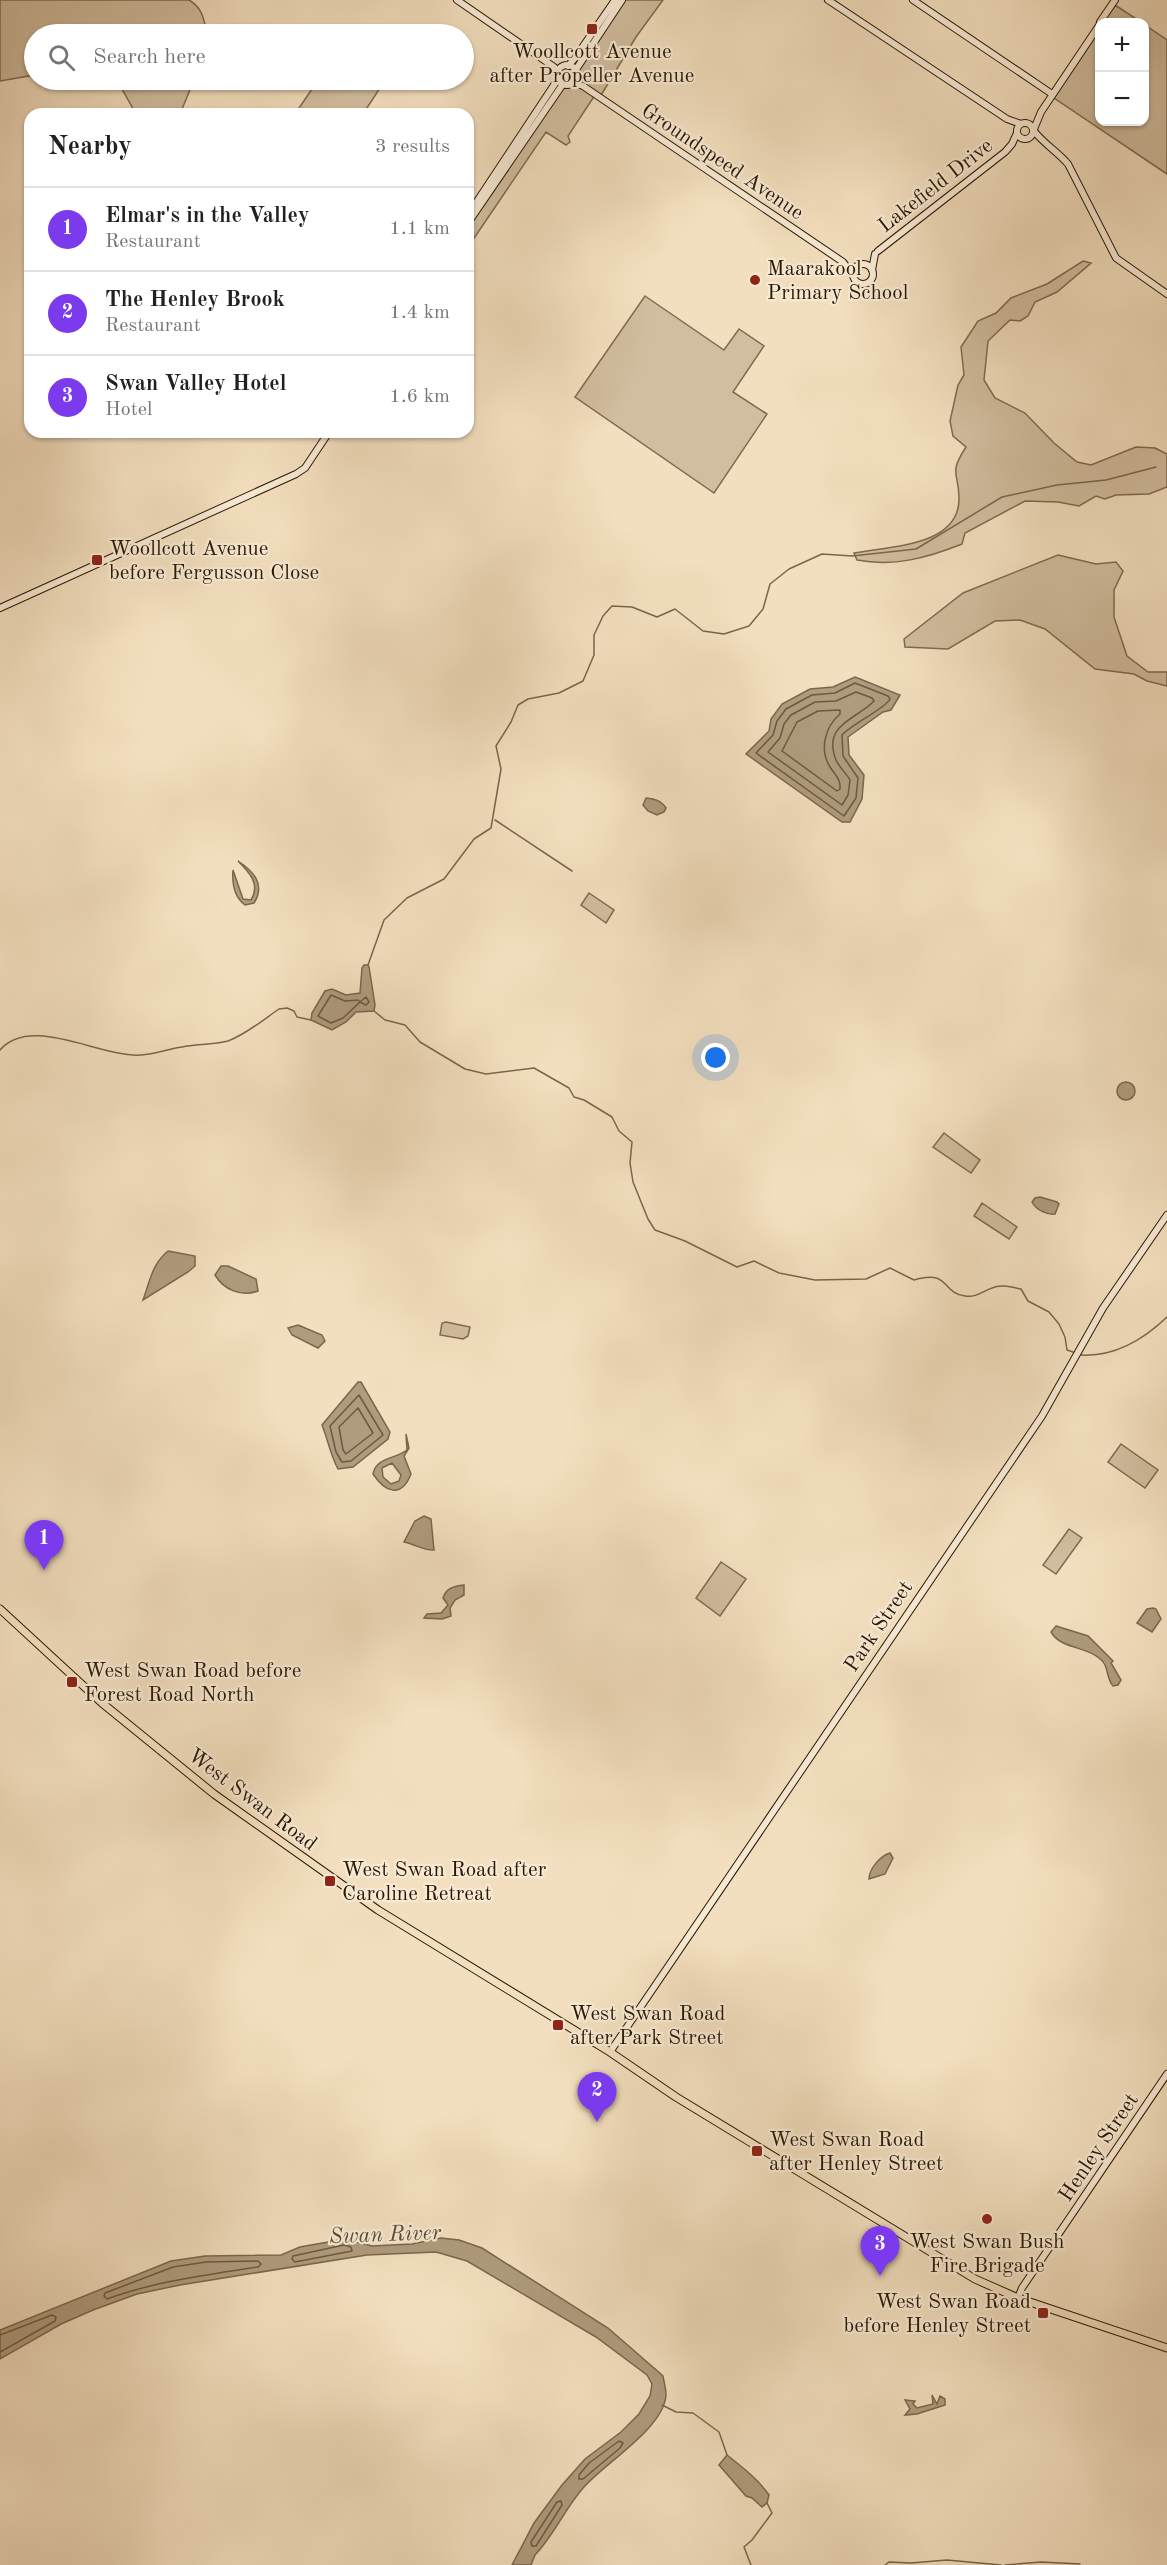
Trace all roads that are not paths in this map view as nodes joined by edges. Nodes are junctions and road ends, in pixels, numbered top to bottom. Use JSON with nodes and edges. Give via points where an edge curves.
{"nodes":[{"id":1,"x":458,"y":0,"type":"edge"},
{"id":2,"x":615,"y":0,"type":"edge"},
{"id":3,"x":622,"y":0,"type":"edge"},
{"id":4,"x":828,"y":0,"type":"edge"},
{"id":5,"x":913,"y":0,"type":"edge"},
{"id":6,"x":1114,"y":0,"type":"edge"},
{"id":7,"x":1103,"y":18,"type":"edge"},
{"id":8,"x":1095,"y":30,"type":"edge"},
{"id":9,"x":554,"y":67,"type":"junction"},
{"id":10,"x":565,"y":67,"type":"junction"},
{"id":11,"x":575,"y":77,"type":"junction"},
{"id":12,"x":560,"y":79,"type":"junction"},
{"id":13,"x":1052,"y":94,"type":"junction"},
{"id":14,"x":1041,"y":112,"type":"junction"},
{"id":15,"x":1007,"y":119,"type":"junction"},
{"id":16,"x":1024,"y":123,"type":"junction"},
{"id":17,"x":1034,"y":130,"type":"junction"},
{"id":18,"x":1017,"y":132,"type":"junction"},
{"id":19,"x":1026,"y":139,"type":"junction"},
{"id":20,"x":1012,"y":144,"type":"junction"},
{"id":21,"x":1044,"y":144,"type":"junction"},
{"id":22,"x":474,"y":206,"type":"edge"},
{"id":23,"x":474,"y":214,"type":"edge"},
{"id":24,"x":878,"y":251,"type":"dead end"},
{"id":25,"x":843,"y":262,"type":"junction"},
{"id":26,"x":861,"y":264,"type":"junction"},
{"id":27,"x":872,"y":270,"type":"junction"},
{"id":28,"x":852,"y":273,"type":"junction"},
{"id":29,"x":1167,"y":294,"type":"edge"},
{"id":30,"x":325,"y":438,"type":"edge"},
{"id":31,"x":0,"y":608,"type":"edge"},
{"id":32,"x":1167,"y":1215,"type":"edge"},
{"id":33,"x":0,"y":1609,"type":"edge"},
{"id":34,"x":610,"y":2052,"type":"junction"},
{"id":35,"x":1167,"y":2074,"type":"edge"},
{"id":36,"x":1018,"y":2298,"type":"junction"},
{"id":37,"x":1167,"y":2348,"type":"edge"}],
"edges":[{"from":1,"to":9,"type":"street"},
{"from":2,"to":10,"type":"street"},
{"from":3,"to":11,"type":"street"},
{"from":4,"to":15,"type":"street"},
{"from":5,"to":13,"type":"street"},
{"from":6,"to":7,"type":"street"},
{"from":8,"to":13,"type":"street"},
{"from":9,"to":10,"type":"street"},
{"from":9,"to":12,"type":"street"},
{"from":10,"to":11,"type":"street"},
{"from":10,"to":12,"type":"street"},
{"from":11,"to":12,"type":"street"},
{"from":11,"to":25,"type":"street","name":"Groundspeed Avenue"},
{"from":12,"to":22,"type":"street"},
{"from":12,"to":23,"type":"street"},
{"from":13,"to":14,"type":"street"},
{"from":14,"to":16,"type":"street"},
{"from":14,"to":17,"type":"street"},
{"from":15,"to":16,"type":"street"},
{"from":15,"to":18,"type":"street"},
{"from":16,"to":17,"type":"street"},
{"from":16,"to":18,"type":"street","name":"Lakefield Drive"},
{"from":17,"to":19,"type":"street"},
{"from":17,"to":21,"type":"street"},
{"from":18,"to":19,"type":"street"},
{"from":18,"to":20,"type":"street","name":"Lakefield Drive"},
{"from":19,"to":20,"type":"street","name":"Lakefield Drive"},
{"from":19,"to":21,"type":"street"},
{"from":20,"to":24,"type":"street","name":"Lakefield Drive"},
{"from":21,"to":29,"type":"street","via":[[1060,155],[1076,176],[1116,258]]},
{"from":25,"to":26,"type":"street","name":"Groundspeed Avenue"},
{"from":25,"to":28,"type":"street","name":"Groundspeed Avenue"},
{"from":26,"to":27,"type":"street"},
{"from":26,"to":27,"type":"street","name":"Lakefield Drive","via":[[875,254]]},
{"from":26,"to":28,"type":"street"},
{"from":27,"to":28,"type":"street","via":[[871,280],[866,284],[856,282]]},
{"from":30,"to":31,"type":"street","via":[[305,468],[296,474]]},
{"from":32,"to":34,"type":"street","name":"Park Street","via":[[1103,1308],[1042,1416]]},
{"from":33,"to":34,"type":"main road","name":"West Swan Road","via":[[102,1702],[214,1794],[378,1910]]},
{"from":34,"to":36,"type":"main road","name":"West Swan Road","via":[[676,2097],[975,2279]]},
{"from":35,"to":36,"type":"street","name":"Henley Street"},
{"from":36,"to":37,"type":"main road","name":"West Swan Road"}]}
